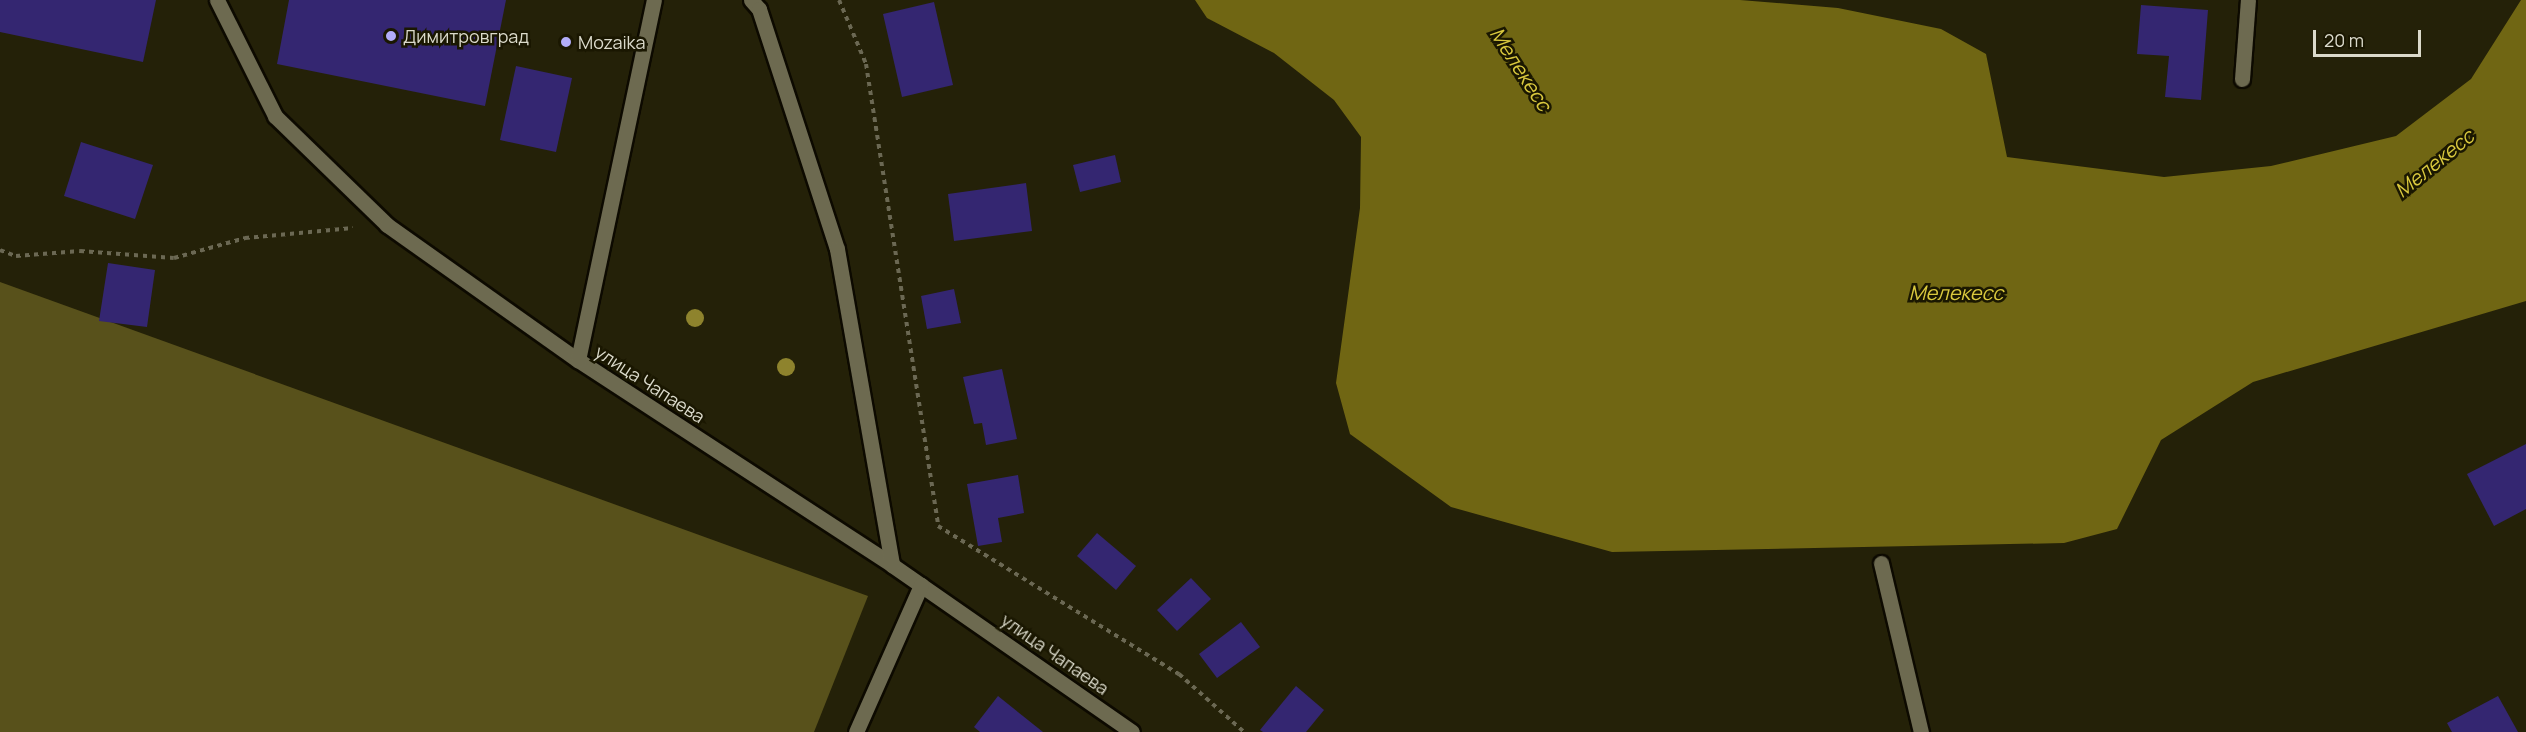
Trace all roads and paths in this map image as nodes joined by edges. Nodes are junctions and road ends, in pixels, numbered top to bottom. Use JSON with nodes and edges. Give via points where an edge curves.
{"nodes":[{"id":1,"x":217,"y":0,"type":"edge"},
{"id":2,"x":654,"y":0,"type":"edge"},
{"id":3,"x":751,"y":0,"type":"edge"},
{"id":4,"x":839,"y":0,"type":"edge"},
{"id":5,"x":2248,"y":0,"type":"edge"},
{"id":6,"x":2242,"y":79,"type":"dead end"},
{"id":7,"x":387,"y":225,"type":"junction"},
{"id":8,"x":0,"y":250,"type":"edge"},
{"id":9,"x":578,"y":360,"type":"junction"},
{"id":10,"x":1881,"y":564,"type":"dead end"},
{"id":11,"x":892,"y":565,"type":"junction"},
{"id":12,"x":921,"y":585,"type":"junction"},
{"id":13,"x":856,"y":732,"type":"edge"},
{"id":14,"x":1132,"y":732,"type":"edge"},
{"id":15,"x":1244,"y":732,"type":"edge"},
{"id":16,"x":1921,"y":732,"type":"edge"}],
"edges":[{"from":1,"to":7,"type":"street","name":"улица Чапаева","via":[[274,117]]},
{"from":2,"to":9,"type":"street"},
{"from":3,"to":11,"type":"street","via":[[759,9],[837,249]]},
{"from":4,"to":15,"type":"path","via":[[866,64],[938,526],[1179,674]]},
{"from":5,"to":6,"type":"street"},
{"from":7,"to":8,"type":"path","via":[[245,238],[174,258],[80,251],[16,256]]},
{"from":7,"to":9,"type":"street","name":"улица Чапаева"},
{"from":9,"to":11,"type":"street","name":"улица Чапаева"},
{"from":10,"to":16,"type":"street"},
{"from":11,"to":12,"type":"street","name":"улица Чапаева"},
{"from":12,"to":13,"type":"street"},
{"from":12,"to":14,"type":"street","name":"улица Чапаева"}]}
